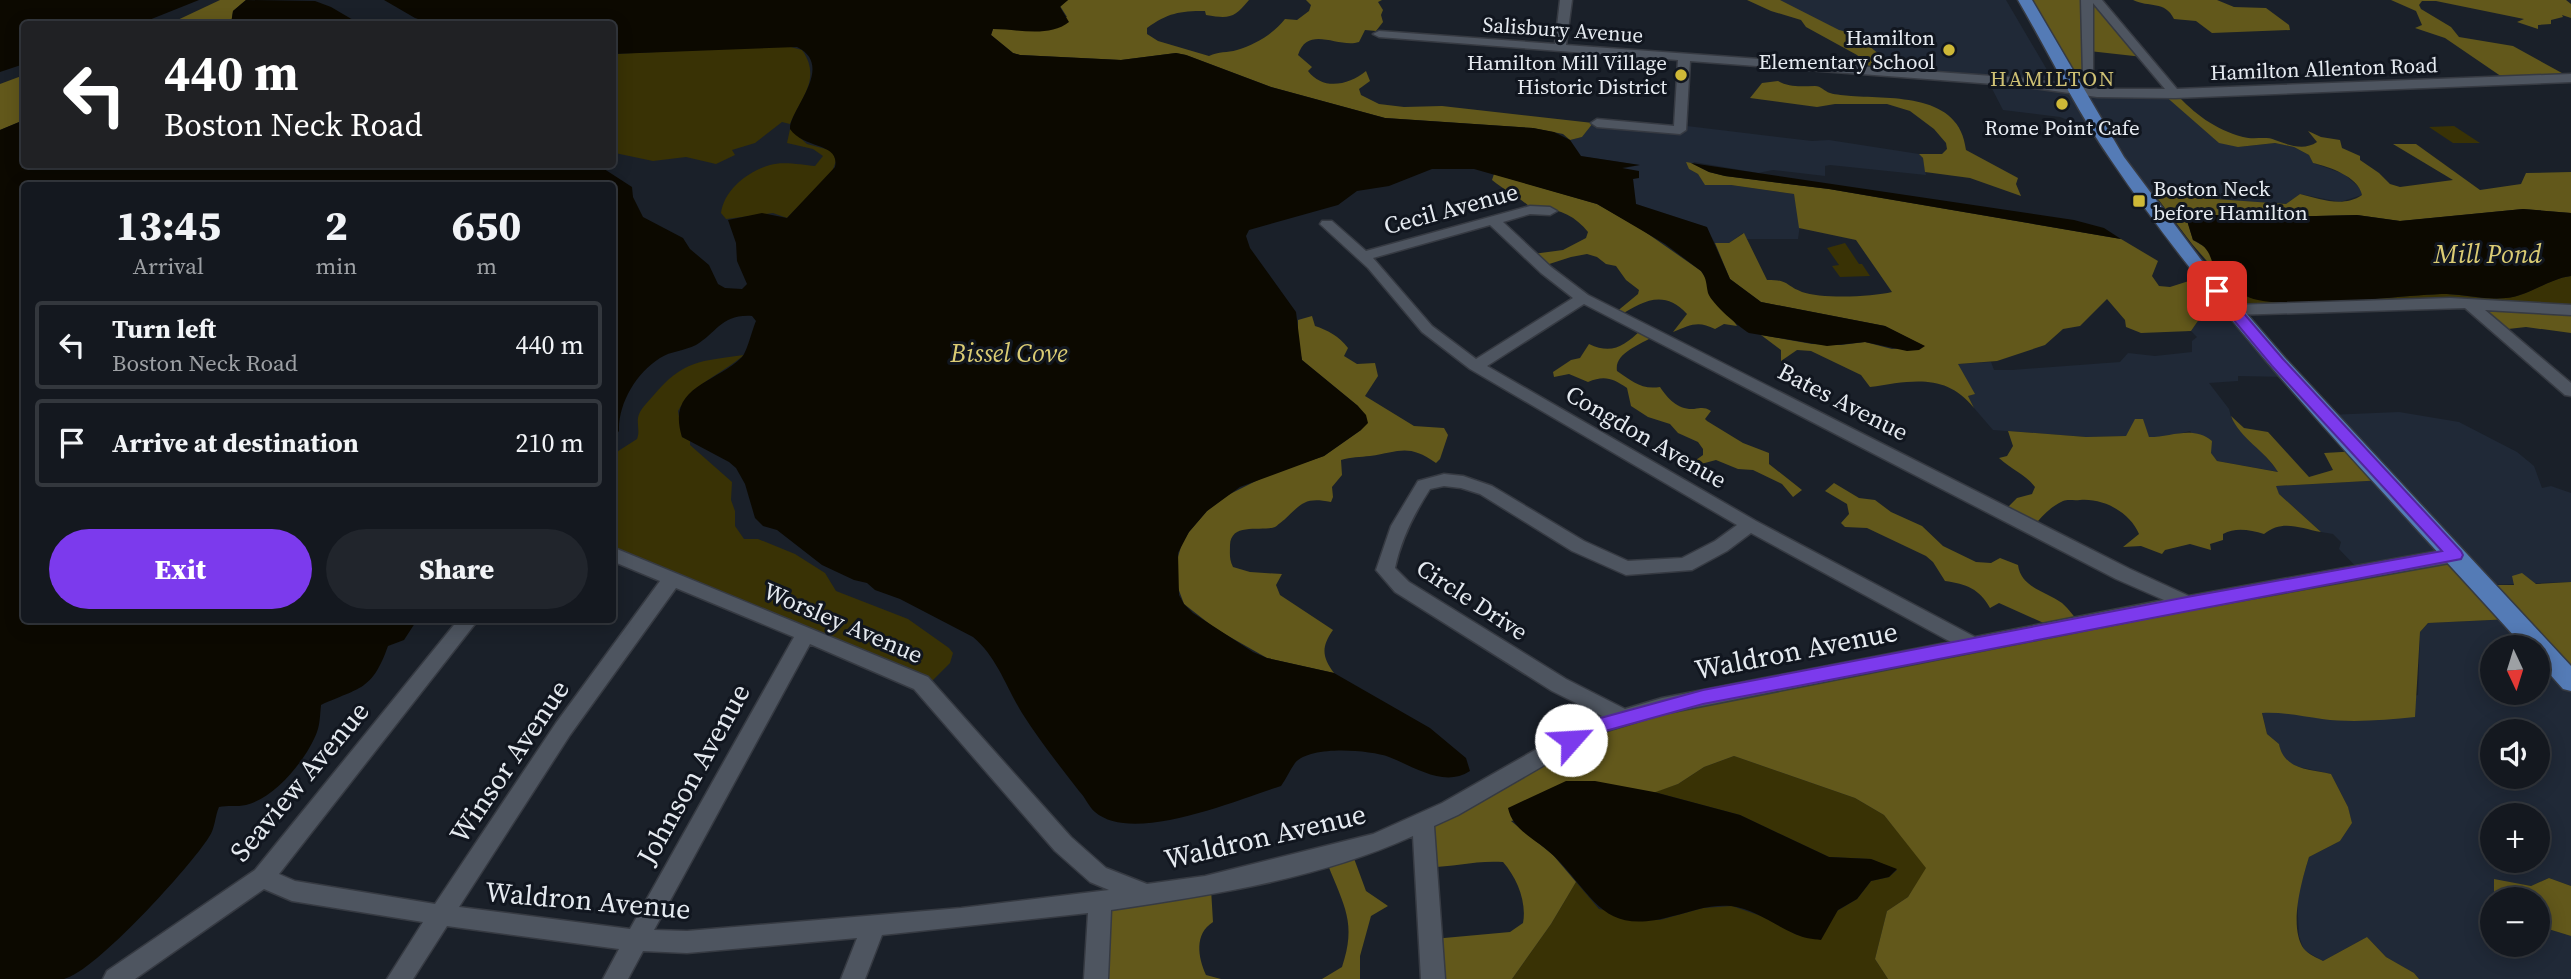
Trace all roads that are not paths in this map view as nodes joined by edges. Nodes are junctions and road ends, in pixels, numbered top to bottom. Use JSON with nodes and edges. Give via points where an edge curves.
{"nodes":[{"id":1,"x":1566,"y":0,"type":"edge"},
{"id":2,"x":2025,"y":0,"type":"edge"},
{"id":3,"x":2087,"y":0,"type":"edge"},
{"id":4,"x":2096,"y":0,"type":"edge"},
{"id":5,"x":1379,"y":34,"type":"dead end"},
{"id":6,"x":1560,"y":49,"type":"junction"},
{"id":7,"x":1685,"y":58,"type":"junction"},
{"id":8,"x":2087,"y":73,"type":"dead end"},
{"id":9,"x":2571,"y":78,"type":"edge"},
{"id":10,"x":2080,"y":90,"type":"junction"},
{"id":11,"x":2175,"y":94,"type":"junction"},
{"id":12,"x":1597,"y":123,"type":"dead end"},
{"id":13,"x":1550,"y":211,"type":"dead end"},
{"id":14,"x":1493,"y":220,"type":"junction"},
{"id":15,"x":1328,"y":224,"type":"dead end"},
{"id":16,"x":1363,"y":256,"type":"junction"},
{"id":17,"x":1583,"y":298,"type":"junction"},
{"id":18,"x":2469,"y":304,"type":"junction"},
{"id":19,"x":2232,"y":310,"type":"junction"},
{"id":20,"x":2571,"y":310,"type":"edge"},
{"id":21,"x":1476,"y":366,"type":"junction"},
{"id":22,"x":2571,"y":391,"type":"edge"},
{"id":23,"x":1750,"y":525,"type":"junction"},
{"id":24,"x":616,"y":555,"type":"edge"},
{"id":25,"x":2455,"y":555,"type":"junction"},
{"id":26,"x":672,"y":579,"type":"junction"},
{"id":27,"x":2187,"y":603,"type":"junction"},
{"id":28,"x":467,"y":623,"type":"edge"},
{"id":29,"x":805,"y":635,"type":"junction"},
{"id":30,"x":1975,"y":646,"type":"junction"},
{"id":31,"x":2571,"y":682,"type":"edge"},
{"id":32,"x":1624,"y":718,"type":"junction"},
{"id":33,"x":1423,"y":822,"type":"junction"},
{"id":34,"x":263,"y":877,"type":"junction"},
{"id":35,"x":1146,"y":894,"type":"junction"},
{"id":36,"x":1100,"y":901,"type":"junction"},
{"id":37,"x":441,"y":915,"type":"junction"},
{"id":38,"x":874,"y":925,"type":"junction"},
{"id":39,"x":636,"y":940,"type":"junction"},
{"id":40,"x":115,"y":979,"type":"edge"},
{"id":41,"x":399,"y":979,"type":"edge"},
{"id":42,"x":615,"y":979,"type":"edge"},
{"id":43,"x":853,"y":979,"type":"edge"},
{"id":44,"x":1096,"y":979,"type":"edge"},
{"id":45,"x":1433,"y":979,"type":"edge"}],
"edges":[{"from":1,"to":6,"type":"street"},
{"from":2,"to":10,"type":"main road"},
{"from":3,"to":8,"type":"street"},
{"from":4,"to":11,"type":"street"},
{"from":5,"to":6,"type":"street","name":"Salisbury Avenue"},
{"from":6,"to":7,"type":"street","name":"Salisbury Avenue"},
{"from":7,"to":10,"type":"street","name":"Salisbury Avenue"},
{"from":7,"to":12,"type":"street","via":[[1680,130]]},
{"from":9,"to":11,"type":"street","name":"Hamilton Allenton Road"},
{"from":10,"to":11,"type":"street","name":"Hamilton Allenton Road"},
{"from":10,"to":19,"type":"main road","via":[[2117,158]]},
{"from":13,"to":14,"type":"street","name":"Cecil Avenue","via":[[1530,210]]},
{"from":14,"to":16,"type":"street","name":"Cecil Avenue"},
{"from":14,"to":17,"type":"street","name":"Bates Avenue"},
{"from":15,"to":16,"type":"street","name":"Congdon Avenue"},
{"from":16,"to":21,"type":"street","name":"Congdon Avenue","via":[[1427,329]]},
{"from":17,"to":21,"type":"street"},
{"from":17,"to":27,"type":"street","name":"Bates Avenue"},
{"from":18,"to":19,"type":"street"},
{"from":18,"to":20,"type":"street"},
{"from":18,"to":22,"type":"street"},
{"from":19,"to":25,"type":"main road"},
{"from":21,"to":23,"type":"street","name":"Congdon Avenue"},
{"from":23,"to":30,"type":"street","name":"Congdon Avenue"},
{"from":23,"to":32,"type":"street","name":"Circle Drive","via":[[1685,565],[1626,568],[1578,547],[1486,490],[1444,480],[1424,485],[1388,551],[1385,570],[1402,587],[1559,685]]},
{"from":24,"to":26,"type":"street","name":"Worsley Avenue"},
{"from":25,"to":27,"type":"street","name":"Waldron Avenue"},
{"from":25,"to":31,"type":"main road"},
{"from":26,"to":29,"type":"street","name":"Worsley Avenue"},
{"from":26,"to":37,"type":"street","name":"Winsor Avenue","via":[[555,740]]},
{"from":27,"to":30,"type":"street","name":"Waldron Avenue"},
{"from":28,"to":34,"type":"street","name":"Seaview Avenue"},
{"from":29,"to":35,"type":"street","name":"Worsley Avenue","via":[[921,683],[1063,844],[1098,875]]},
{"from":29,"to":39,"type":"street","name":"Johnson Avenue"},
{"from":30,"to":32,"type":"street","name":"Waldron Avenue","via":[[1703,697]]},
{"from":32,"to":33,"type":"street","name":"Waldron Avenue","via":[[1593,727]]},
{"from":33,"to":35,"type":"street","name":"Waldron Avenue","via":[[1377,842],[1291,866]]},
{"from":33,"to":45,"type":"street"},
{"from":34,"to":37,"type":"street","name":"Waldron Avenue","via":[[292,891]]},
{"from":34,"to":40,"type":"street","name":"Seaview Avenue"},
{"from":35,"to":36,"type":"street","name":"Waldron Avenue"},
{"from":36,"to":38,"type":"street","name":"Waldron Avenue"},
{"from":36,"to":44,"type":"street"},
{"from":37,"to":39,"type":"street","name":"Waldron Avenue"},
{"from":37,"to":41,"type":"street","name":"Winsor Avenue"},
{"from":38,"to":39,"type":"street","name":"Waldron Avenue","via":[[687,942]]},
{"from":38,"to":43,"type":"street"},
{"from":39,"to":42,"type":"street","name":"Johnson Avenue"}]}
